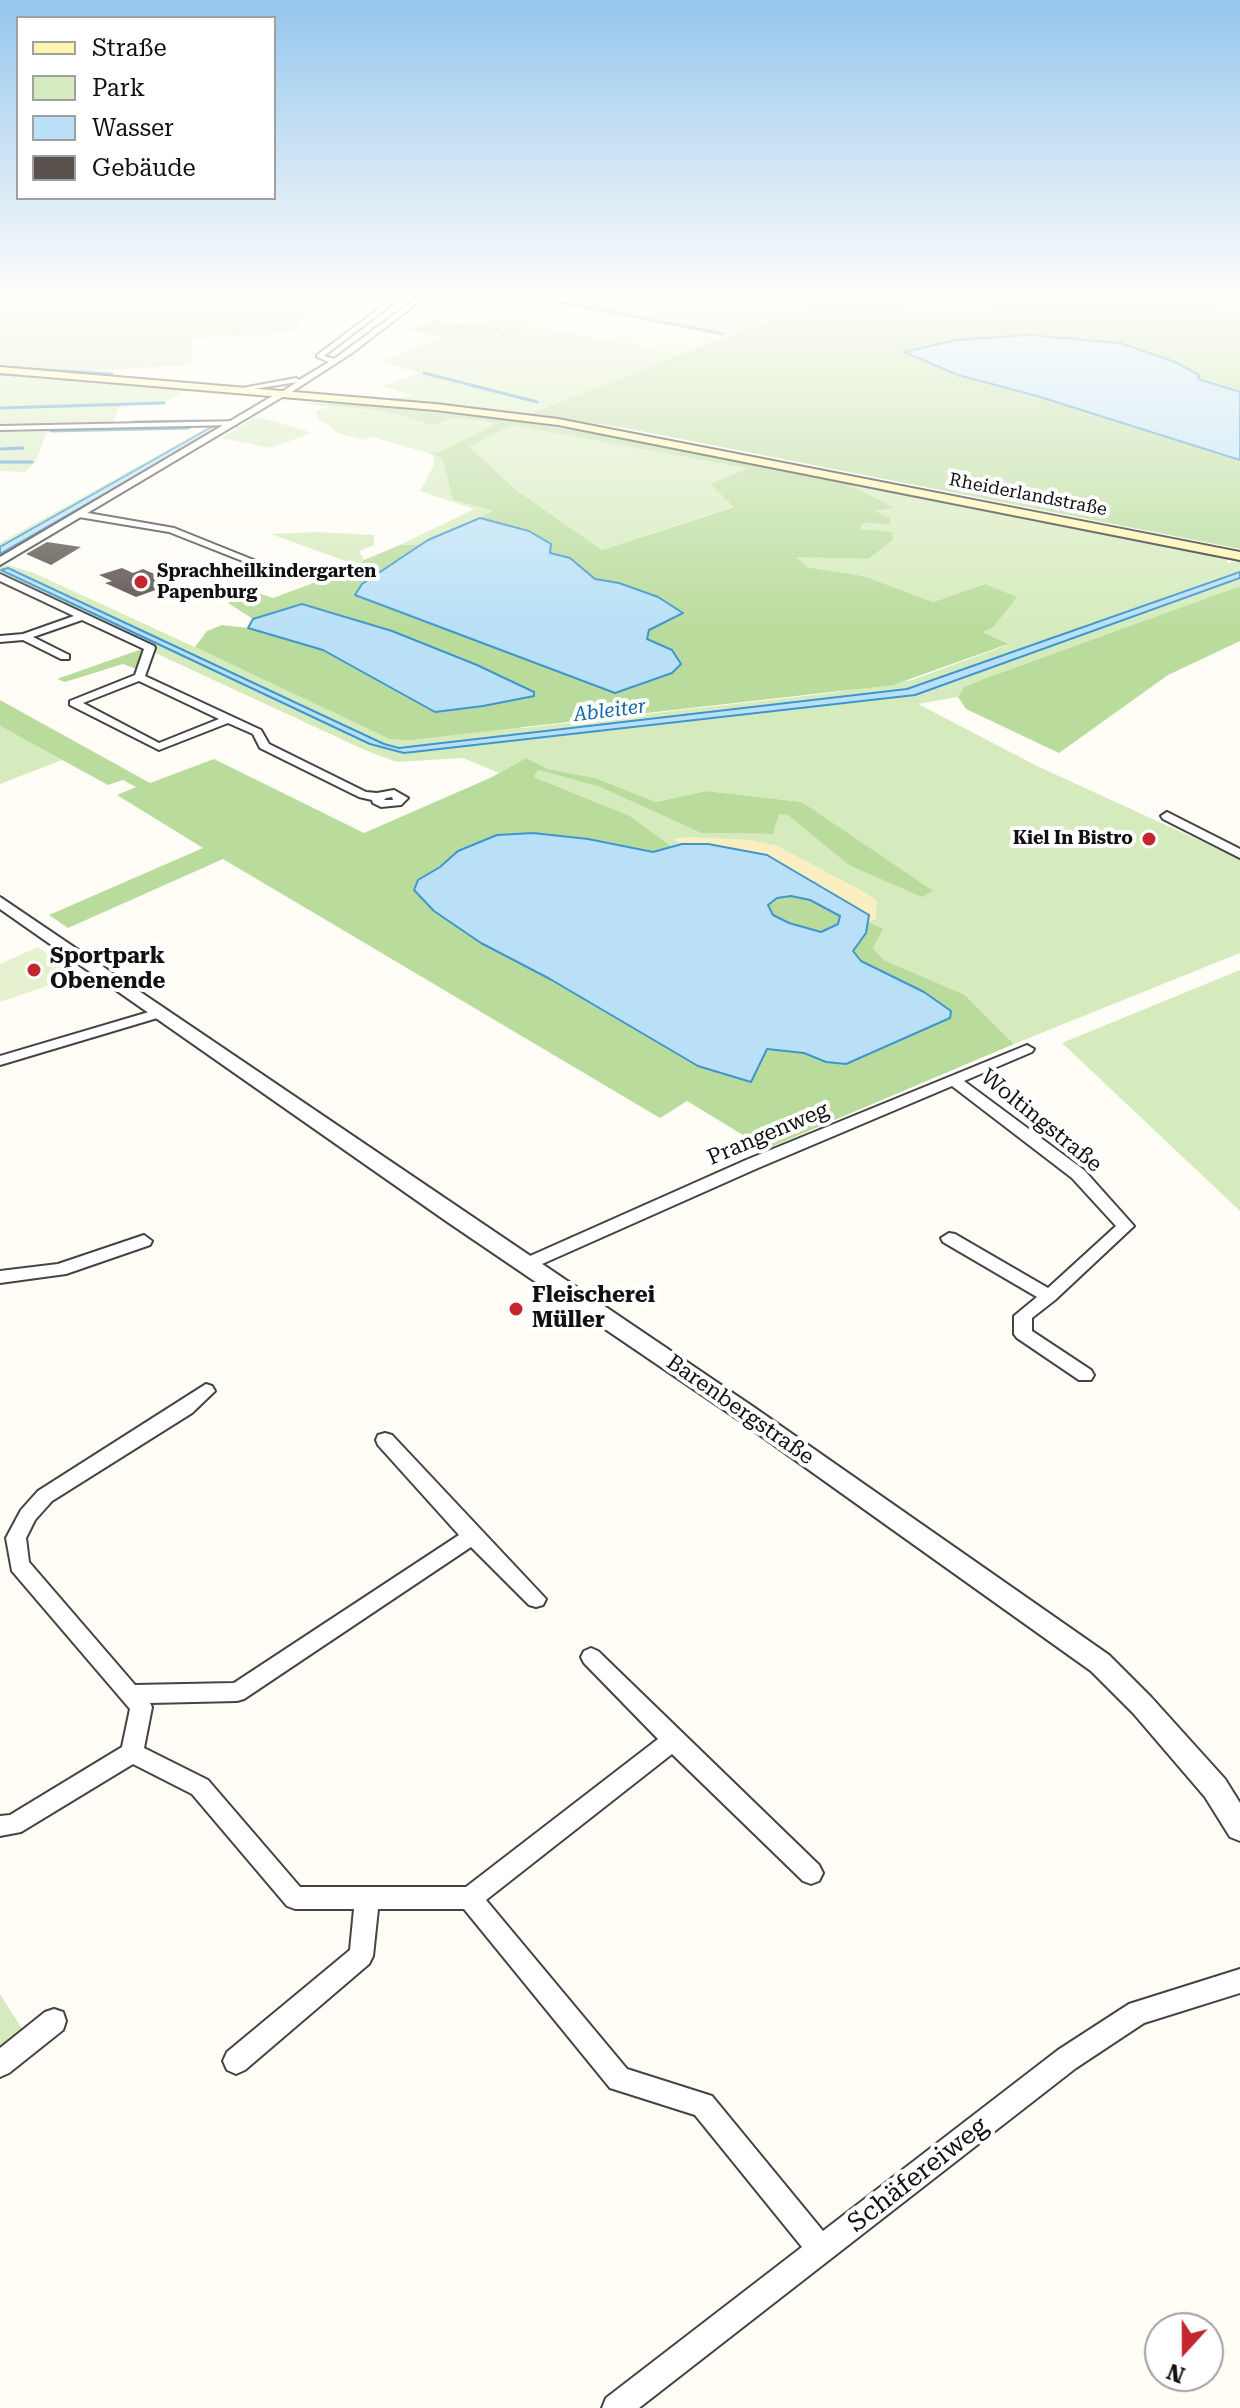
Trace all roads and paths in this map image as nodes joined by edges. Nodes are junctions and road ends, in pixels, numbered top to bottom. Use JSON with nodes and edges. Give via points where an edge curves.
{"nodes":[{"id":1,"x":260,"y":406,"type":"edge"},
{"id":2,"x":263,"y":406,"type":"edge"},
{"id":3,"x":425,"y":406,"type":"edge"},
{"id":4,"x":255,"y":410,"type":"junction"},
{"id":5,"x":236,"y":423,"type":"junction"},
{"id":6,"x":0,"y":428,"type":"edge"},
{"id":7,"x":82,"y":515,"type":"junction"},
{"id":8,"x":1240,"y":556,"type":"edge"},
{"id":9,"x":0,"y":562,"type":"edge"},
{"id":10,"x":281,"y":573,"type":"dead end"},
{"id":11,"x":0,"y":577,"type":"edge"},
{"id":12,"x":83,"y":616,"type":"junction"},
{"id":13,"x":24,"y":637,"type":"junction"},
{"id":14,"x":0,"y":639,"type":"edge"},
{"id":15,"x":65,"y":657,"type":"dead end"},
{"id":16,"x":139,"y":677,"type":"junction"},
{"id":17,"x":228,"y":719,"type":"junction"},
{"id":18,"x":378,"y":797,"type":"dead end"},
{"id":19,"x":1167,"y":816,"type":"dead end"},
{"id":20,"x":1240,"y":854,"type":"edge"},
{"id":21,"x":0,"y":902,"type":"edge"},
{"id":22,"x":159,"y":1013,"type":"junction"},
{"id":23,"x":1027,"y":1049,"type":"dead end"},
{"id":24,"x":0,"y":1061,"type":"edge"},
{"id":25,"x":955,"y":1081,"type":"junction"},
{"id":26,"x":949,"y":1238,"type":"dead end"},
{"id":27,"x":144,"y":1241,"type":"dead end"},
{"id":28,"x":527,"y":1264,"type":"junction"},
{"id":29,"x":0,"y":1277,"type":"edge"},
{"id":30,"x":1049,"y":1296,"type":"junction"},
{"id":31,"x":1085,"y":1375,"type":"dead end"},
{"id":32,"x":206,"y":1391,"type":"dead end"},
{"id":33,"x":385,"y":1440,"type":"dead end"},
{"id":34,"x":472,"y":1536,"type":"junction"},
{"id":35,"x":536,"y":1599,"type":"dead end"},
{"id":36,"x":591,"y":1657,"type":"dead end"},
{"id":37,"x":130,"y":1694,"type":"junction"},
{"id":38,"x":673,"y":1740,"type":"junction"},
{"id":39,"x":132,"y":1753,"type":"junction"},
{"id":40,"x":0,"y":1826,"type":"edge"},
{"id":41,"x":1240,"y":1828,"type":"edge"},
{"id":42,"x":811,"y":1873,"type":"dead end"},
{"id":43,"x":470,"y":1898,"type":"junction"},
{"id":44,"x":367,"y":1899,"type":"junction"},
{"id":45,"x":1240,"y":1981,"type":"edge"},
{"id":46,"x":54,"y":2021,"type":"dead end"},
{"id":47,"x":236,"y":2061,"type":"dead end"},
{"id":48,"x":0,"y":2064,"type":"edge"},
{"id":49,"x":822,"y":2250,"type":"junction"},
{"id":50,"x":616,"y":2408,"type":"edge"}],
"edges":[{"from":1,"to":4,"type":"street"},
{"from":2,"to":4,"type":"street"},
{"from":3,"to":8,"type":"main road","name":"Rheiderlandstraße","via":[[634,435]]},
{"from":4,"to":5,"type":"street"},
{"from":5,"to":6,"type":"street"},
{"from":5,"to":7,"type":"street"},
{"from":7,"to":9,"type":"street"},
{"from":7,"to":10,"type":"street","via":[[171,530]]},
{"from":11,"to":12,"type":"street"},
{"from":12,"to":13,"type":"street"},
{"from":12,"to":16,"type":"street","via":[[150,648]]},
{"from":13,"to":14,"type":"street"},
{"from":13,"to":15,"type":"street"},
{"from":16,"to":17,"type":"street"},
{"from":16,"to":17,"type":"street","via":[[74,703],[159,747]]},
{"from":17,"to":18,"type":"street","via":[[257,732],[264,746],[363,795]]},
{"from":19,"to":20,"type":"street"},
{"from":21,"to":22,"type":"street","name":"Barenbergstraße"},
{"from":22,"to":24,"type":"street"},
{"from":22,"to":28,"type":"street","name":"Barenbergstraße"},
{"from":23,"to":25,"type":"street","name":"Prangenweg"},
{"from":25,"to":28,"type":"street","name":"Prangenweg"},
{"from":25,"to":30,"type":"street","name":"Woltingstraße","via":[[1078,1174],[1126,1226]]},
{"from":26,"to":30,"type":"street"},
{"from":27,"to":29,"type":"street","via":[[60,1270]]},
{"from":28,"to":41,"type":"street","name":"Barenbergstraße","via":[[1100,1663],[1215,1788]]},
{"from":30,"to":31,"type":"street","name":"Woltingstraße","via":[[1023,1316],[1023,1334]]},
{"from":32,"to":37,"type":"street","via":[[45,1496],[16,1538],[19,1565]]},
{"from":33,"to":34,"type":"street"},
{"from":34,"to":35,"type":"street"},
{"from":34,"to":37,"type":"street","via":[[237,1692]]},
{"from":36,"to":38,"type":"street"},
{"from":37,"to":39,"type":"street","via":[[141,1707]]},
{"from":38,"to":42,"type":"street"},
{"from":38,"to":43,"type":"street"},
{"from":39,"to":40,"type":"street","via":[[13,1825]]},
{"from":39,"to":44,"type":"street","via":[[200,1787],[295,1898]]},
{"from":43,"to":44,"type":"street"},
{"from":43,"to":49,"type":"street","via":[[619,2079],[703,2105]]},
{"from":44,"to":47,"type":"street","via":[[361,1956]]},
{"from":45,"to":49,"type":"street","name":"Schäfereiweg","via":[[1138,2013],[1067,2059]]},
{"from":46,"to":48,"type":"street"},
{"from":49,"to":50,"type":"street","name":"Schäfereiweg"}]}
